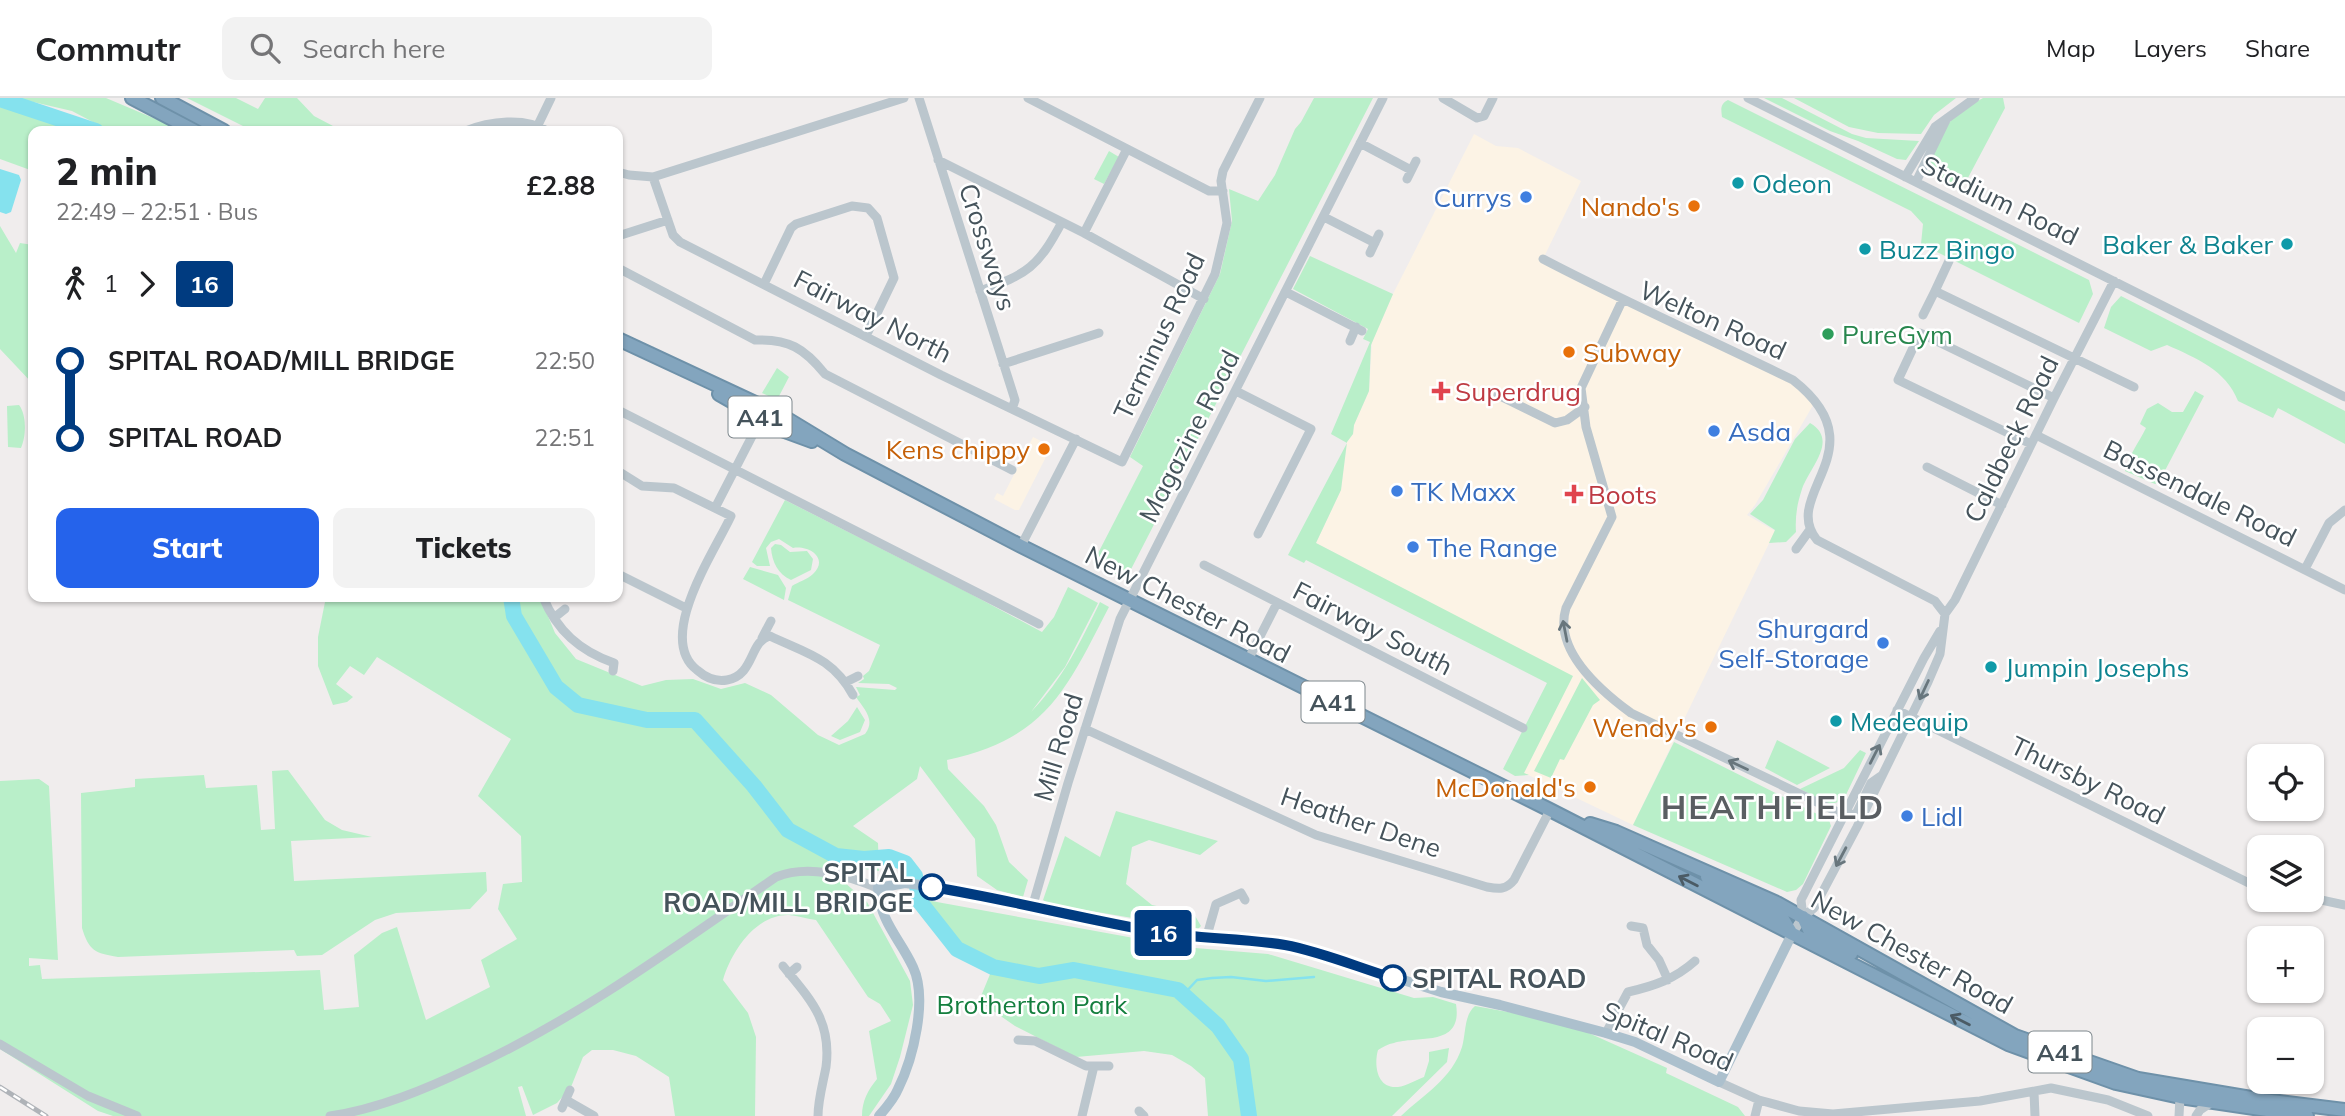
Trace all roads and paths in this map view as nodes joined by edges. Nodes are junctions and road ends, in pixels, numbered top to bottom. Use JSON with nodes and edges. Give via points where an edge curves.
{"nodes":[{"id":1,"x":132,"y":98,"type":"edge"},
{"id":2,"x":163,"y":98,"type":"edge"},
{"id":3,"x":551,"y":98,"type":"edge"},
{"id":4,"x":904,"y":98,"type":"edge"},
{"id":5,"x":919,"y":98,"type":"edge"},
{"id":6,"x":1028,"y":98,"type":"edge"},
{"id":7,"x":1260,"y":98,"type":"edge"},
{"id":8,"x":1383,"y":98,"type":"edge"},
{"id":9,"x":1443,"y":98,"type":"edge"},
{"id":10,"x":1493,"y":98,"type":"edge"},
{"id":11,"x":1748,"y":98,"type":"edge"},
{"id":12,"x":1975,"y":98,"type":"edge"},
{"id":13,"x":148,"y":100,"type":"edge"},
{"id":14,"x":1947,"y":118,"type":"junction"},
{"id":15,"x":538,"y":125,"type":"joint"},
{"id":16,"x":187,"y":126,"type":"edge"},
{"id":17,"x":215,"y":126,"type":"edge"},
{"id":18,"x":487,"y":126,"type":"edge"},
{"id":19,"x":1360,"y":143,"type":"junction"},
{"id":20,"x":1127,"y":149,"type":"junction"},
{"id":21,"x":938,"y":160,"type":"junction"},
{"id":22,"x":1416,"y":161,"type":"dead end"},
{"id":23,"x":623,"y":173,"type":"edge"},
{"id":24,"x":653,"y":177,"type":"junction"},
{"id":25,"x":1905,"y":177,"type":"junction"},
{"id":26,"x":1916,"y":182,"type":"junction"},
{"id":27,"x":1223,"y":191,"type":"junction"},
{"id":28,"x":1324,"y":217,"type":"junction"},
{"id":29,"x":668,"y":220,"type":"junction"},
{"id":30,"x":1062,"y":222,"type":"junction"},
{"id":31,"x":1084,"y":233,"type":"junction"},
{"id":32,"x":623,"y":234,"type":"edge"},
{"id":33,"x":1370,"y":253,"type":"dead end"},
{"id":34,"x":1543,"y":259,"type":"dead end"},
{"id":35,"x":1949,"y":261,"type":"dead end"},
{"id":36,"x":623,"y":271,"type":"edge"},
{"id":37,"x":2114,"y":281,"type":"junction"},
{"id":38,"x":764,"y":284,"type":"junction"},
{"id":39,"x":981,"y":291,"type":"junction"},
{"id":40,"x":1934,"y":291,"type":"junction"},
{"id":41,"x":1286,"y":292,"type":"junction"},
{"id":42,"x":1205,"y":299,"type":"junction"},
{"id":43,"x":1622,"y":301,"type":"junction"},
{"id":44,"x":1923,"y":316,"type":"dead end"},
{"id":45,"x":1099,"y":332,"type":"dead end"},
{"id":46,"x":866,"y":336,"type":"junction"},
{"id":47,"x":1350,"y":341,"type":"dead end"},
{"id":48,"x":623,"y":342,"type":"edge"},
{"id":49,"x":2074,"y":359,"type":"junction"},
{"id":50,"x":1003,"y":364,"type":"junction"},
{"id":51,"x":2134,"y":387,"type":"dead end"},
{"id":52,"x":1236,"y":391,"type":"junction"},
{"id":53,"x":1498,"y":396,"type":"dead end"},
{"id":54,"x":2345,"y":397,"type":"edge"},
{"id":55,"x":2054,"y":398,"type":"junction"},
{"id":56,"x":1585,"y":407,"type":"junction"},
{"id":57,"x":1012,"y":409,"type":"junction"},
{"id":58,"x":623,"y":413,"type":"edge"},
{"id":59,"x":764,"y":413,"type":"junction"},
{"id":60,"x":1076,"y":439,"type":"junction"},
{"id":61,"x":2034,"y":440,"type":"junction"},
{"id":62,"x":1112,"y":458,"type":"joint"},
{"id":63,"x":1927,"y":467,"type":"dead end"},
{"id":64,"x":735,"y":469,"type":"junction"},
{"id":65,"x":1012,"y":470,"type":"dead end"},
{"id":66,"x":623,"y":474,"type":"edge"},
{"id":67,"x":2002,"y":505,"type":"junction"},
{"id":68,"x":715,"y":508,"type":"junction"},
{"id":69,"x":2345,"y":510,"type":"edge"},
{"id":70,"x":1809,"y":531,"type":"junction"},
{"id":71,"x":1258,"y":534,"type":"dead end"},
{"id":72,"x":1021,"y":545,"type":"junction"},
{"id":73,"x":1796,"y":549,"type":"dead end"},
{"id":74,"x":1204,"y":565,"type":"dead end"},
{"id":75,"x":2305,"y":569,"type":"junction"},
{"id":76,"x":623,"y":576,"type":"edge"},
{"id":77,"x":2345,"y":590,"type":"edge"},
{"id":78,"x":1122,"y":596,"type":"junction"},
{"id":79,"x":546,"y":602,"type":"edge"},
{"id":80,"x":1277,"y":603,"type":"junction"},
{"id":81,"x":686,"y":608,"type":"junction"},
{"id":82,"x":565,"y":609,"type":"dead end"},
{"id":83,"x":1945,"y":614,"type":"junction"},
{"id":84,"x":555,"y":617,"type":"junction"},
{"id":85,"x":771,"y":621,"type":"dead end"},
{"id":86,"x":1039,"y":624,"type":"dead end"},
{"id":87,"x":1943,"y":625,"type":"junction"},
{"id":88,"x":761,"y":640,"type":"junction"},
{"id":89,"x":1248,"y":660,"type":"junction"},
{"id":90,"x":613,"y":671,"type":"dead end"},
{"id":91,"x":858,"y":676,"type":"dead end"},
{"id":92,"x":845,"y":682,"type":"junction"},
{"id":93,"x":853,"y":695,"type":"dead end"},
{"id":94,"x":1897,"y":710,"type":"junction"},
{"id":95,"x":1911,"y":717,"type":"junction"},
{"id":96,"x":1523,"y":728,"type":"dead end"},
{"id":97,"x":1085,"y":729,"type":"junction"},
{"id":98,"x":1883,"y":774,"type":"junction"},
{"id":99,"x":1550,"y":810,"type":"junction"},
{"id":100,"x":1844,"y":815,"type":"junction"},
{"id":101,"x":1692,"y":866,"type":"junction"},
{"id":102,"x":2247,"y":882,"type":"edge"},
{"id":103,"x":877,"y":888,"type":"junction"},
{"id":104,"x":1245,"y":900,"type":"dead end"},
{"id":105,"x":2324,"y":901,"type":"edge"},
{"id":106,"x":2345,"y":905,"type":"edge"},
{"id":107,"x":1032,"y":908,"type":"junction"},
{"id":108,"x":1803,"y":917,"type":"junction"},
{"id":109,"x":1631,"y":926,"type":"dead end"},
{"id":110,"x":1792,"y":934,"type":"junction"},
{"id":111,"x":1206,"y":939,"type":"junction"},
{"id":112,"x":1695,"y":961,"type":"dead end"},
{"id":113,"x":797,"y":967,"type":"dead end"},
{"id":114,"x":1668,"y":980,"type":"junction"},
{"id":115,"x":1918,"y":998,"type":"junction"},
{"id":116,"x":1606,"y":1033,"type":"junction"},
{"id":117,"x":1018,"y":1040,"type":"dead end"},
{"id":118,"x":0,"y":1044,"type":"edge"},
{"id":119,"x":1094,"y":1066,"type":"junction"},
{"id":120,"x":1109,"y":1066,"type":"dead end"},
{"id":121,"x":1719,"y":1082,"type":"junction"},
{"id":122,"x":2034,"y":1092,"type":"junction"},
{"id":123,"x":2180,"y":1097,"type":"junction"},
{"id":124,"x":566,"y":1099,"type":"dead end"},
{"id":125,"x":1759,"y":1100,"type":"junction"},
{"id":126,"x":2211,"y":1102,"type":"junction"},
{"id":127,"x":2345,"y":1110,"type":"edge"},
{"id":128,"x":138,"y":1116,"type":"edge"},
{"id":129,"x":330,"y":1116,"type":"edge"},
{"id":130,"x":594,"y":1116,"type":"edge"},
{"id":131,"x":818,"y":1116,"type":"edge"},
{"id":132,"x":879,"y":1116,"type":"edge"},
{"id":133,"x":1082,"y":1116,"type":"edge"},
{"id":134,"x":1755,"y":1116,"type":"edge"},
{"id":135,"x":2035,"y":1116,"type":"edge"},
{"id":136,"x":2148,"y":1116,"type":"edge"},
{"id":137,"x":2179,"y":1116,"type":"edge"},
{"id":138,"x":2196,"y":1116,"type":"edge"},
{"id":139,"x":2307,"y":1116,"type":"edge"}],
"edges":[{"from":1,"to":13,"type":"highway"},
{"from":2,"to":17,"type":"highway"},
{"from":3,"to":15,"type":"street"},
{"from":4,"to":24,"type":"street"},
{"from":5,"to":21,"type":"street","name":"Crossways"},
{"from":6,"to":20,"type":"street"},
{"from":7,"to":27,"type":"street","name":"Terminus Road","via":[[1223,171]]},
{"from":8,"to":19,"type":"street","name":"Magazine Road"},
{"from":9,"to":10,"type":"street","via":[[1477,118]]},
{"from":11,"to":25,"type":"street","name":"Stadium Road"},
{"from":12,"to":14,"type":"street"},
{"from":13,"to":16,"type":"highway"},
{"from":14,"to":25,"type":"street","via":[[1935,127]]},
{"from":14,"to":26,"type":"street"},
{"from":15,"to":18,"type":"street"},
{"from":19,"to":22,"type":"street","via":[[1409,175]]},
{"from":19,"to":28,"type":"street","name":"Magazine Road"},
{"from":20,"to":27,"type":"street","via":[[1209,191]]},
{"from":20,"to":31,"type":"street"},
{"from":21,"to":30,"type":"street"},
{"from":21,"to":39,"type":"street","name":"Crossways"},
{"from":23,"to":24,"type":"street"},
{"from":24,"to":29,"type":"street","name":"Fairway North"},
{"from":25,"to":26,"type":"street","name":"Stadium Road"},
{"from":26,"to":37,"type":"street","name":"Stadium Road"},
{"from":27,"to":42,"type":"street","name":"Terminus Road","via":[[1227,223]]},
{"from":28,"to":33,"type":"street","via":[[1377,239]]},
{"from":28,"to":41,"type":"street","name":"Magazine Road"},
{"from":29,"to":32,"type":"street"},
{"from":29,"to":38,"type":"street","name":"Fairway North","via":[[680,242]]},
{"from":30,"to":31,"type":"street"},
{"from":30,"to":39,"type":"street","via":[[1037,262],[1015,279]]},
{"from":31,"to":42,"type":"street"},
{"from":34,"to":43,"type":"street"},
{"from":35,"to":40,"type":"street"},
{"from":36,"to":65,"type":"street","via":[[755,340],[778,340],[809,355],[825,374]]},
{"from":37,"to":49,"type":"street","name":"Caldbeck Road"},
{"from":37,"to":54,"type":"street","name":"Stadium Road"},
{"from":38,"to":46,"type":"street","name":"Fairway North"},
{"from":38,"to":46,"type":"street","via":[[796,224],[852,206],[869,208],[877,218],[894,278]]},
{"from":39,"to":50,"type":"street","name":"Crossways"},
{"from":40,"to":44,"type":"street"},
{"from":40,"to":49,"type":"street"},
{"from":41,"to":47,"type":"street","via":[[1359,329]]},
{"from":41,"to":52,"type":"street","name":"Magazine Road"},
{"from":42,"to":62,"type":"street","name":"Terminus Road","via":[[1122,462]]},
{"from":43,"to":56,"type":"street","name":"Welton Road","via":[[1581,388]]},
{"from":43,"to":70,"type":"street","name":"Welton Road","via":[[1793,380],[1816,400],[1827,422],[1830,446],[1810,502]]},
{"from":45,"to":50,"type":"street"},
{"from":46,"to":57,"type":"street","name":"Fairway North"},
{"from":48,"to":59,"type":"highway","name":"New Chester Road","number":"A41"},
{"from":49,"to":51,"type":"street"},
{"from":49,"to":55,"type":"street","name":"Caldbeck Road"},
{"from":50,"to":57,"type":"street","name":"Crossways","via":[[1015,400]]},
{"from":52,"to":71,"type":"street","via":[[1311,429]]},
{"from":52,"to":78,"type":"street","name":"Magazine Road"},
{"from":53,"to":56,"type":"street","via":[[1555,423]]},
{"from":55,"to":61,"type":"street","name":"Caldbeck Road"},
{"from":55,"to":61,"type":"street","name":"Bassendale Road","via":[[1920,333],[1898,380]]},
{"from":100,"to":56,"type":"street","name":"Welton Road","one_way":true,"via":[[1632,713],[1574,656],[1562,631],[1562,619],[1612,517],[1586,427]]},
{"from":57,"to":60,"type":"street","name":"Fairway North"},
{"from":58,"to":64,"type":"street"},
{"from":59,"to":64,"type":"street"},
{"from":59,"to":72,"type":"highway","name":"New Chester Road","number":"A41","via":[[782,430],[845,454]]},
{"from":60,"to":62,"type":"street","name":"Fairway North"},
{"from":60,"to":72,"type":"street"},
{"from":61,"to":67,"type":"street","name":"Caldbeck Road"},
{"from":61,"to":75,"type":"street","name":"Bassendale Road"},
{"from":63,"to":67,"type":"street"},
{"from":64,"to":68,"type":"street"},
{"from":64,"to":86,"type":"street"},
{"from":66,"to":68,"type":"street","via":[[642,486],[674,488]]},
{"from":67,"to":83,"type":"street","name":"Caldbeck Road"},
{"from":68,"to":81,"type":"street","via":[[730,516]]},
{"from":69,"to":75,"type":"street","via":[[2329,523]]},
{"from":70,"to":73,"type":"street"},
{"from":70,"to":83,"type":"street","via":[[1817,540],[1935,601]]},
{"from":72,"to":78,"type":"highway","name":"New Chester Road","number":"A41"},
{"from":74,"to":80,"type":"street","name":"Fairway South"},
{"from":75,"to":77,"type":"street","name":"Bassendale Road"},
{"from":76,"to":81,"type":"street"},
{"from":78,"to":89,"type":"highway","name":"New Chester Road","number":"A41"},
{"from":78,"to":97,"type":"street","name":"Mill Road"},
{"from":79,"to":84,"type":"street"},
{"from":80,"to":89,"type":"street"},
{"from":80,"to":96,"type":"street","name":"Fairway South"},
{"from":81,"to":88,"type":"street","via":[[687,658],[696,670],[715,680],[742,674]]},
{"from":82,"to":84,"type":"street"},
{"from":83,"to":87,"type":"street","name":"Caldbeck Road"},
{"from":84,"to":90,"type":"street","via":[[578,645],[614,663]]},
{"from":85,"to":88,"type":"street"},
{"from":87,"to":94,"type":"street","name":"Caldbeck Road"},
{"from":87,"to":95,"type":"street","name":"Caldbeck Road","one_way":true,"via":[[1940,654]]},
{"from":88,"to":92,"type":"street","via":[[769,636],[814,655]]},
{"from":89,"to":99,"type":"highway","name":"New Chester Road","number":"A41"},
{"from":91,"to":92,"type":"street"},
{"from":92,"to":93,"type":"street"},
{"from":94,"to":95,"type":"street","name":"Thursby Road"},
{"from":100,"to":94,"type":"street","name":"Caldbeck Road","one_way":true},
{"from":95,"to":98,"type":"street","name":"Caldbeck Road"},
{"from":95,"to":102,"type":"street","name":"Thursby Road"},
{"from":97,"to":99,"type":"street","name":"Heather Dene","via":[[1316,835],[1487,887],[1501,889],[1514,880]]},
{"from":97,"to":107,"type":"street","name":"Mill Road"},
{"from":98,"to":100,"type":"street","via":[[1871,783],[1856,814]]},
{"from":98,"to":108,"type":"street","name":"Caldbeck Road","one_way":true,"via":[[1815,907]]},
{"from":99,"to":101,"type":"highway","name":"New Chester Road","number":"A41","via":[[1616,832]]},
{"from":110,"to":99,"type":"highway","name":"New Chester Road","number":"A41","one_way":true},
{"from":100,"to":108,"type":"street","name":"Caldbeck Road","via":[[1801,900]]},
{"from":101,"to":108,"type":"highway","name":"New Chester Road","number":"A41"},
{"from":101,"to":110,"type":"highway","via":[[1723,890],[1783,919]]},
{"from":103,"to":107,"type":"main road","name":"Spital Road","via":[[905,883]]},
{"from":103,"to":129,"type":"street","via":[[833,873],[799,871],[776,877],[627,981],[524,1043],[440,1082]]},
{"from":103,"to":132,"type":"main road","via":[[880,910],[912,965],[920,990],[908,1062],[898,1090]]},
{"from":104,"to":111,"type":"street","via":[[1241,892],[1216,904]]},
{"from":105,"to":106,"type":"street"},
{"from":107,"to":111,"type":"main road","name":"Spital Road"},
{"from":108,"to":110,"type":"street","name":"Caldbeck Road"},
{"from":108,"to":115,"type":"highway","via":[[1810,932],[1884,972]]},
{"from":108,"to":127,"type":"highway","name":"New Chester Road","number":"A41","via":[[2015,1036],[2138,1079]]},
{"from":109,"to":114,"type":"street","via":[[1643,928],[1647,945]]},
{"from":110,"to":115,"type":"highway","name":"New Chester Road","number":"A41"},
{"from":110,"to":121,"type":"main road"},
{"from":111,"to":116,"type":"main road","name":"Spital Road","via":[[1309,950],[1441,992]]},
{"from":112,"to":114,"type":"street"},
{"from":113,"to":131,"type":"street","via":[[786,970],[813,1002],[825,1033],[826,1066]]},
{"from":114,"to":116,"type":"street","via":[[1628,992]]},
{"from":123,"to":115,"type":"highway","name":"New Chester Road","number":"A41","one_way":true,"via":[[2116,1083],[2008,1044]]},
{"from":116,"to":121,"type":"main road","name":"Spital Road"},
{"from":117,"to":119,"type":"street","via":[[1035,1041]]},
{"from":118,"to":128,"type":"street","via":[[88,1096]]},
{"from":119,"to":120,"type":"street"},
{"from":119,"to":133,"type":"street"},
{"from":121,"to":125,"type":"street","name":"Spital Road"},
{"from":122,"to":125,"type":"street","name":"Spital Road","via":[[1833,1114]]},
{"from":122,"to":135,"type":"street"},
{"from":122,"to":136,"type":"street","name":"Spital Road","via":[[2070,1090]]},
{"from":123,"to":126,"type":"highway","name":"New Chester Road","number":"A41"},
{"from":123,"to":137,"type":"street"},
{"from":124,"to":130,"type":"street"},
{"from":125,"to":134,"type":"street"},
{"from":126,"to":138,"type":"street"},
{"from":126,"to":139,"type":"highway","name":"New Chester Road","number":"A41"}]}
